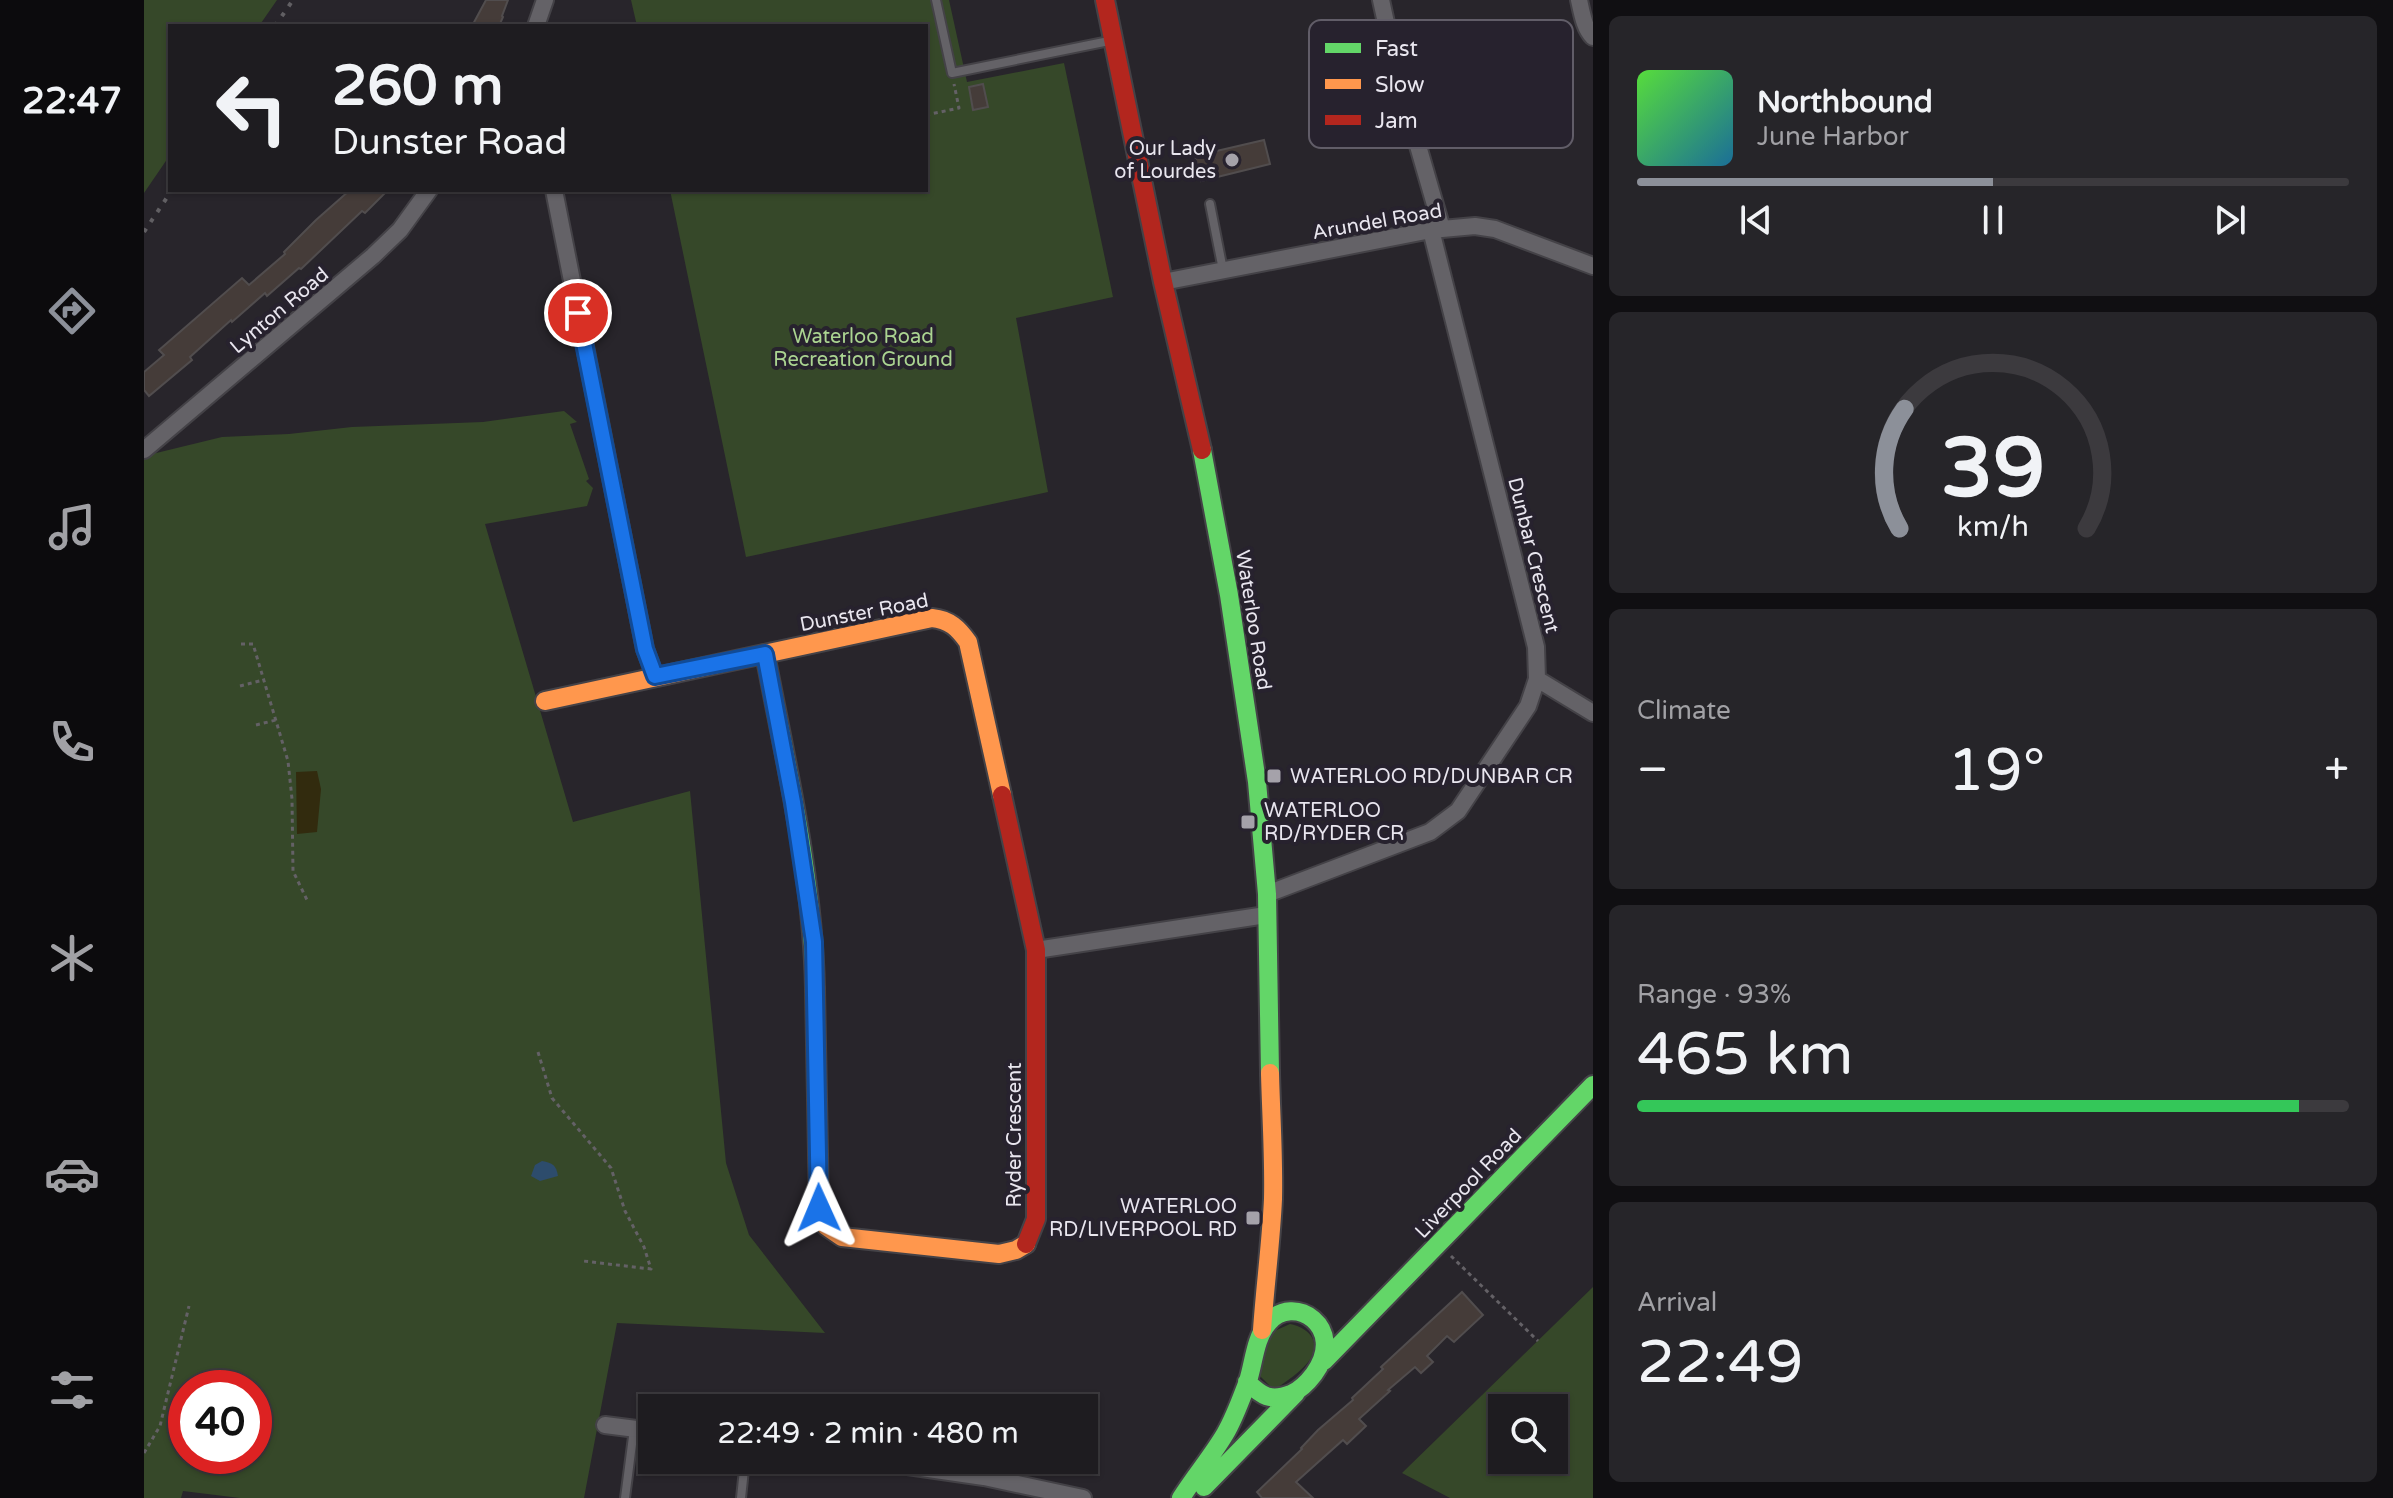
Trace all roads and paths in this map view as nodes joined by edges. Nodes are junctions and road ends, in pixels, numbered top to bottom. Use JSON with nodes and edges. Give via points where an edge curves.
{"nodes":[{"id":1,"x":545,"y":0,"type":"edge"},
{"id":2,"x":936,"y":0,"type":"edge"},
{"id":3,"x":1105,"y":0,"type":"edge"},
{"id":4,"x":1381,"y":0,"type":"edge"},
{"id":5,"x":1579,"y":0,"type":"edge"},
{"id":6,"x":1385,"y":20,"type":"edge"},
{"id":7,"x":537,"y":24,"type":"edge"},
{"id":8,"x":1593,"y":37,"type":"edge"},
{"id":9,"x":1114,"y":40,"type":"junction"},
{"id":10,"x":952,"y":73,"type":"junction"},
{"id":11,"x":928,"y":115,"type":"edge"},
{"id":12,"x":1416,"y":148,"type":"edge"},
{"id":13,"x":428,"y":192,"type":"edge"},
{"id":14,"x":554,"y":192,"type":"edge"},
{"id":15,"x":1210,"y":204,"type":"dead end"},
{"id":16,"x":1436,"y":229,"type":"junction"},
{"id":17,"x":1593,"y":266,"type":"edge"},
{"id":18,"x":1223,"y":271,"type":"junction"},
{"id":19,"x":1163,"y":282,"type":"junction"},
{"id":20,"x":144,"y":450,"type":"edge"},
{"id":21,"x":241,"y":644,"type":"dead end"},
{"id":22,"x":765,"y":654,"type":"junction"},
{"id":23,"x":655,"y":676,"type":"junction"},
{"id":24,"x":1537,"y":679,"type":"junction"},
{"id":25,"x":263,"y":680,"type":"junction"},
{"id":26,"x":240,"y":686,"type":"dead end"},
{"id":27,"x":545,"y":701,"type":"dead end"},
{"id":28,"x":1593,"y":713,"type":"edge"},
{"id":29,"x":276,"y":719,"type":"junction"},
{"id":30,"x":256,"y":725,"type":"dead end"},
{"id":31,"x":1267,"y":894,"type":"junction"},
{"id":32,"x":308,"y":902,"type":"dead end"},
{"id":33,"x":1266,"y":915,"type":"junction"},
{"id":34,"x":1036,"y":950,"type":"junction"},
{"id":35,"x":538,"y":1052,"type":"dead end"},
{"id":36,"x":1593,"y":1085,"type":"edge"},
{"id":37,"x":1439,"y":1245,"type":"junction"},
{"id":38,"x":1270,"y":1257,"type":"junction"},
{"id":39,"x":583,"y":1261,"type":"dead end"},
{"id":40,"x":189,"y":1306,"type":"dead end"},
{"id":41,"x":1373,"y":1310,"type":"junction"},
{"id":42,"x":1306,"y":1315,"type":"junction"},
{"id":43,"x":1262,"y":1330,"type":"junction"},
{"id":44,"x":1538,"y":1341,"type":"dead end"},
{"id":45,"x":1324,"y":1361,"type":"junction"},
{"id":46,"x":1247,"y":1382,"type":"junction"},
{"id":47,"x":1301,"y":1387,"type":"junction"},
{"id":48,"x":605,"y":1425,"type":"dead end"},
{"id":49,"x":634,"y":1429,"type":"junction"},
{"id":50,"x":638,"y":1429,"type":"edge"},
{"id":51,"x":144,"y":1453,"type":"edge"},
{"id":52,"x":744,"y":1474,"type":"edge"},
{"id":53,"x":966,"y":1474,"type":"edge"},
{"id":54,"x":625,"y":1498,"type":"edge"},
{"id":55,"x":741,"y":1498,"type":"edge"},
{"id":56,"x":1083,"y":1498,"type":"edge"},
{"id":57,"x":1182,"y":1498,"type":"edge"}],
"edges":[{"from":1,"to":7,"type":"street"},
{"from":2,"to":10,"type":"lane"},
{"from":3,"to":9,"type":"main road","name":"Waterloo Road"},
{"from":4,"to":6,"type":"street","name":"Dunbar Crescent"},
{"from":5,"to":8,"type":"street"},
{"from":9,"to":10,"type":"lane"},
{"from":9,"to":19,"type":"main road","name":"Waterloo Road"},
{"from":10,"to":11,"type":"path","via":[[959,108]]},
{"from":12,"to":16,"type":"street","name":"Dunbar Crescent"},
{"from":13,"to":20,"type":"street","name":"Lynton Road","via":[[373,256]]},
{"from":14,"to":23,"type":"street","via":[[645,649]]},
{"from":15,"to":18,"type":"lane"},
{"from":16,"to":17,"type":"street","name":"Arundel Road","via":[[1495,229]]},
{"from":16,"to":18,"type":"street","name":"Arundel Road"},
{"from":16,"to":24,"type":"street","name":"Dunbar Crescent","via":[[1536,647]]},
{"from":18,"to":19,"type":"street","name":"Arundel Road"},
{"from":19,"to":31,"type":"main road","name":"Waterloo Road","via":[[1229,595],[1257,782]]},
{"from":21,"to":25,"type":"path","via":[[253,644]]},
{"from":22,"to":23,"type":"main road","name":"Dunster Road"},
{"from":22,"to":34,"type":"main road","name":"Dunster Road","via":[[932,618],[946,619],[958,628],[968,642]]},
{"from":22,"to":34,"type":"main road","name":"Ryder Crescent","via":[[814,942],[819,1208],[832,1234],[999,1254],[1016,1251],[1030,1240],[1036,1219]]},
{"from":23,"to":27,"type":"main road","name":"Dunster Road"},
{"from":24,"to":28,"type":"street"},
{"from":24,"to":31,"type":"street","name":"Dunbar Crescent","via":[[1528,706],[1446,821],[1430,832]]},
{"from":25,"to":26,"type":"path"},
{"from":25,"to":29,"type":"path"},
{"from":29,"to":30,"type":"path"},
{"from":29,"to":32,"type":"path","via":[[288,761],[293,871]]},
{"from":31,"to":33,"type":"main road","name":"Waterloo Road"},
{"from":33,"to":34,"type":"street"},
{"from":33,"to":38,"type":"main road","name":"Waterloo Road"},
{"from":35,"to":39,"type":"path","via":[[552,1098],[611,1168],[651,1269]]},
{"from":36,"to":37,"type":"main road","name":"Liverpool Road"},
{"from":37,"to":41,"type":"main road","name":"Liverpool Road"},
{"from":37,"to":44,"type":"path"},
{"from":38,"to":42,"type":"main road","name":"Waterloo Road","via":[[1288,1299]]},
{"from":38,"to":43,"type":"main road","name":"Waterloo Road"},
{"from":40,"to":51,"type":"path","via":[[160,1426]]},
{"from":41,"to":42,"type":"main road","via":[[1344,1320]]},
{"from":41,"to":45,"type":"main road","name":"Liverpool Road"},
{"from":42,"to":43,"type":"main road","via":[[1280,1314]]},
{"from":42,"to":45,"type":"main road","via":[[1325,1334]]},
{"from":43,"to":46,"type":"main road"},
{"from":45,"to":47,"type":"main road"},
{"from":46,"to":47,"type":"main road","via":[[1260,1396],[1276,1400]]},
{"from":46,"to":57,"type":"main road","via":[[1224,1435]]},
{"from":47,"to":57,"type":"main road","via":[[1204,1486]]},
{"from":48,"to":49,"type":"street"},
{"from":49,"to":50,"type":"street"},
{"from":49,"to":54,"type":"lane"},
{"from":52,"to":55,"type":"lane"},
{"from":53,"to":56,"type":"street"}]}
